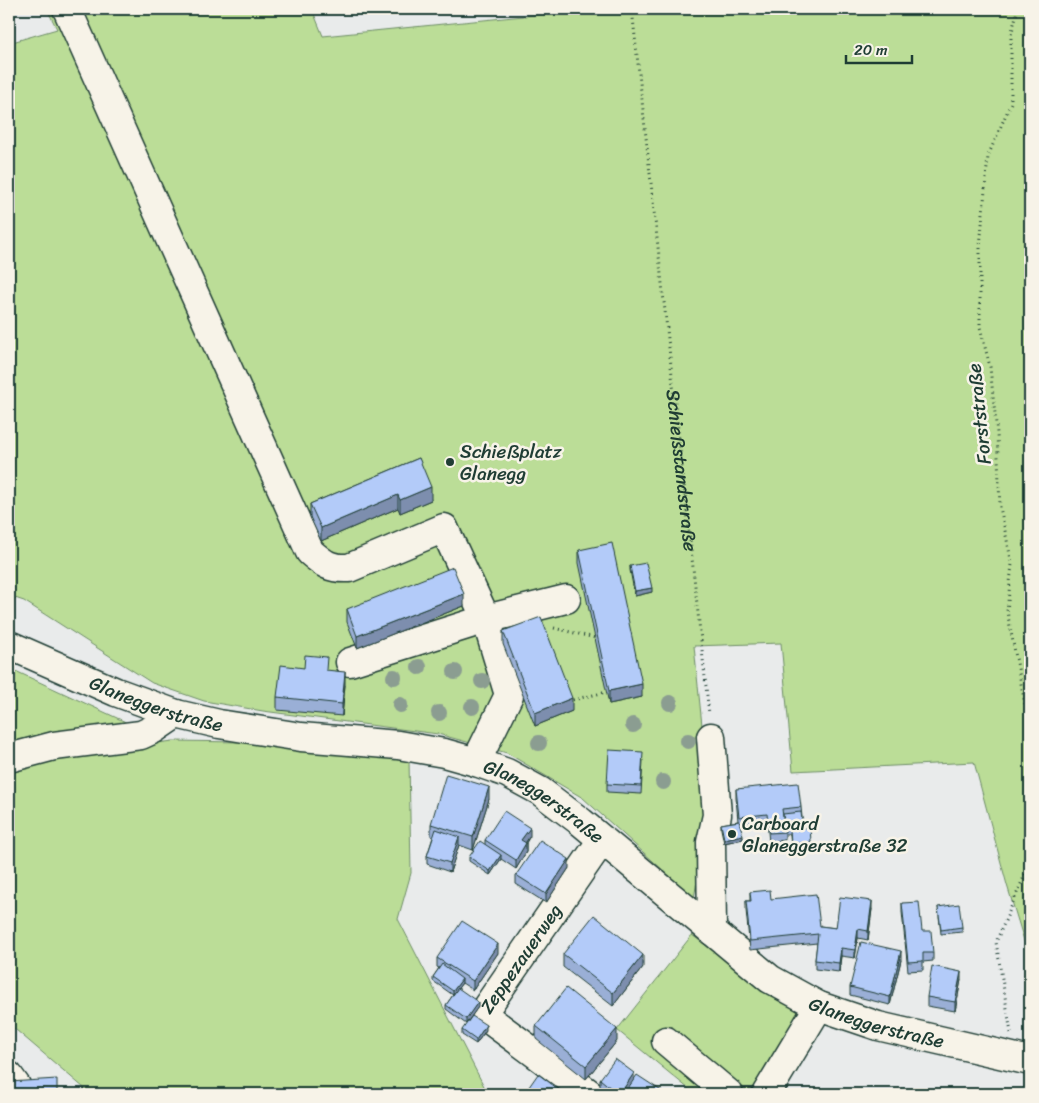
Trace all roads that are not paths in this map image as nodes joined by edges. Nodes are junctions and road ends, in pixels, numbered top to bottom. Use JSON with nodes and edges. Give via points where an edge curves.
{"nodes":[{"id":1,"x":67,"y":9,"type":"edge"},
{"id":2,"x":566,"y":599,"type":"dead end"},
{"id":3,"x":486,"y":619,"type":"junction"},
{"id":4,"x":9,"y":645,"type":"edge"},
{"id":5,"x":350,"y":662,"type":"dead end"},
{"id":6,"x":176,"y":714,"type":"junction"},
{"id":7,"x":712,"y":737,"type":"road end"},
{"id":8,"x":9,"y":758,"type":"edge"},
{"id":9,"x":476,"y":762,"type":"junction"},
{"id":10,"x":602,"y":840,"type":"junction"},
{"id":11,"x":712,"y":932,"type":"junction"},
{"id":12,"x":820,"y":1006,"type":"junction"},
{"id":13,"x":666,"y":1041,"type":"dead end"},
{"id":14,"x":1023,"y":1059,"type":"edge"},
{"id":15,"x":590,"y":1094,"type":"edge"},
{"id":16,"x":728,"y":1094,"type":"edge"},
{"id":17,"x":766,"y":1094,"type":"edge"}],
"edges":[{"from":1,"to":3,"type":"street","via":[[310,552],[324,564],[337,569],[348,568],[444,528]]},
{"from":2,"to":3,"type":"street"},
{"from":3,"to":5,"type":"street"},
{"from":3,"to":9,"type":"street","via":[[509,695]]},
{"from":4,"to":6,"type":"street","name":"Glaneggerstraße","via":[[116,692]]},
{"from":6,"to":8,"type":"street","via":[[141,735],[54,746]]},
{"from":6,"to":9,"type":"street","name":"Glaneggerstraße","via":[[301,737],[398,745]]},
{"from":7,"to":11,"type":"street","via":[[717,815],[711,842]]},
{"from":9,"to":10,"type":"street","name":"Glaneggerstraße","via":[[507,773],[540,791]]},
{"from":10,"to":11,"type":"street","name":"Glaneggerstraße"},
{"from":10,"to":15,"type":"street","name":"Zeppezauerweg","via":[[482,1014]]},
{"from":11,"to":12,"type":"street","name":"Glaneggerstraße","via":[[770,979]]},
{"from":12,"to":14,"type":"street","name":"Glaneggerstraße","via":[[878,1026]]},
{"from":12,"to":17,"type":"street"},
{"from":13,"to":16,"type":"street"}]}
